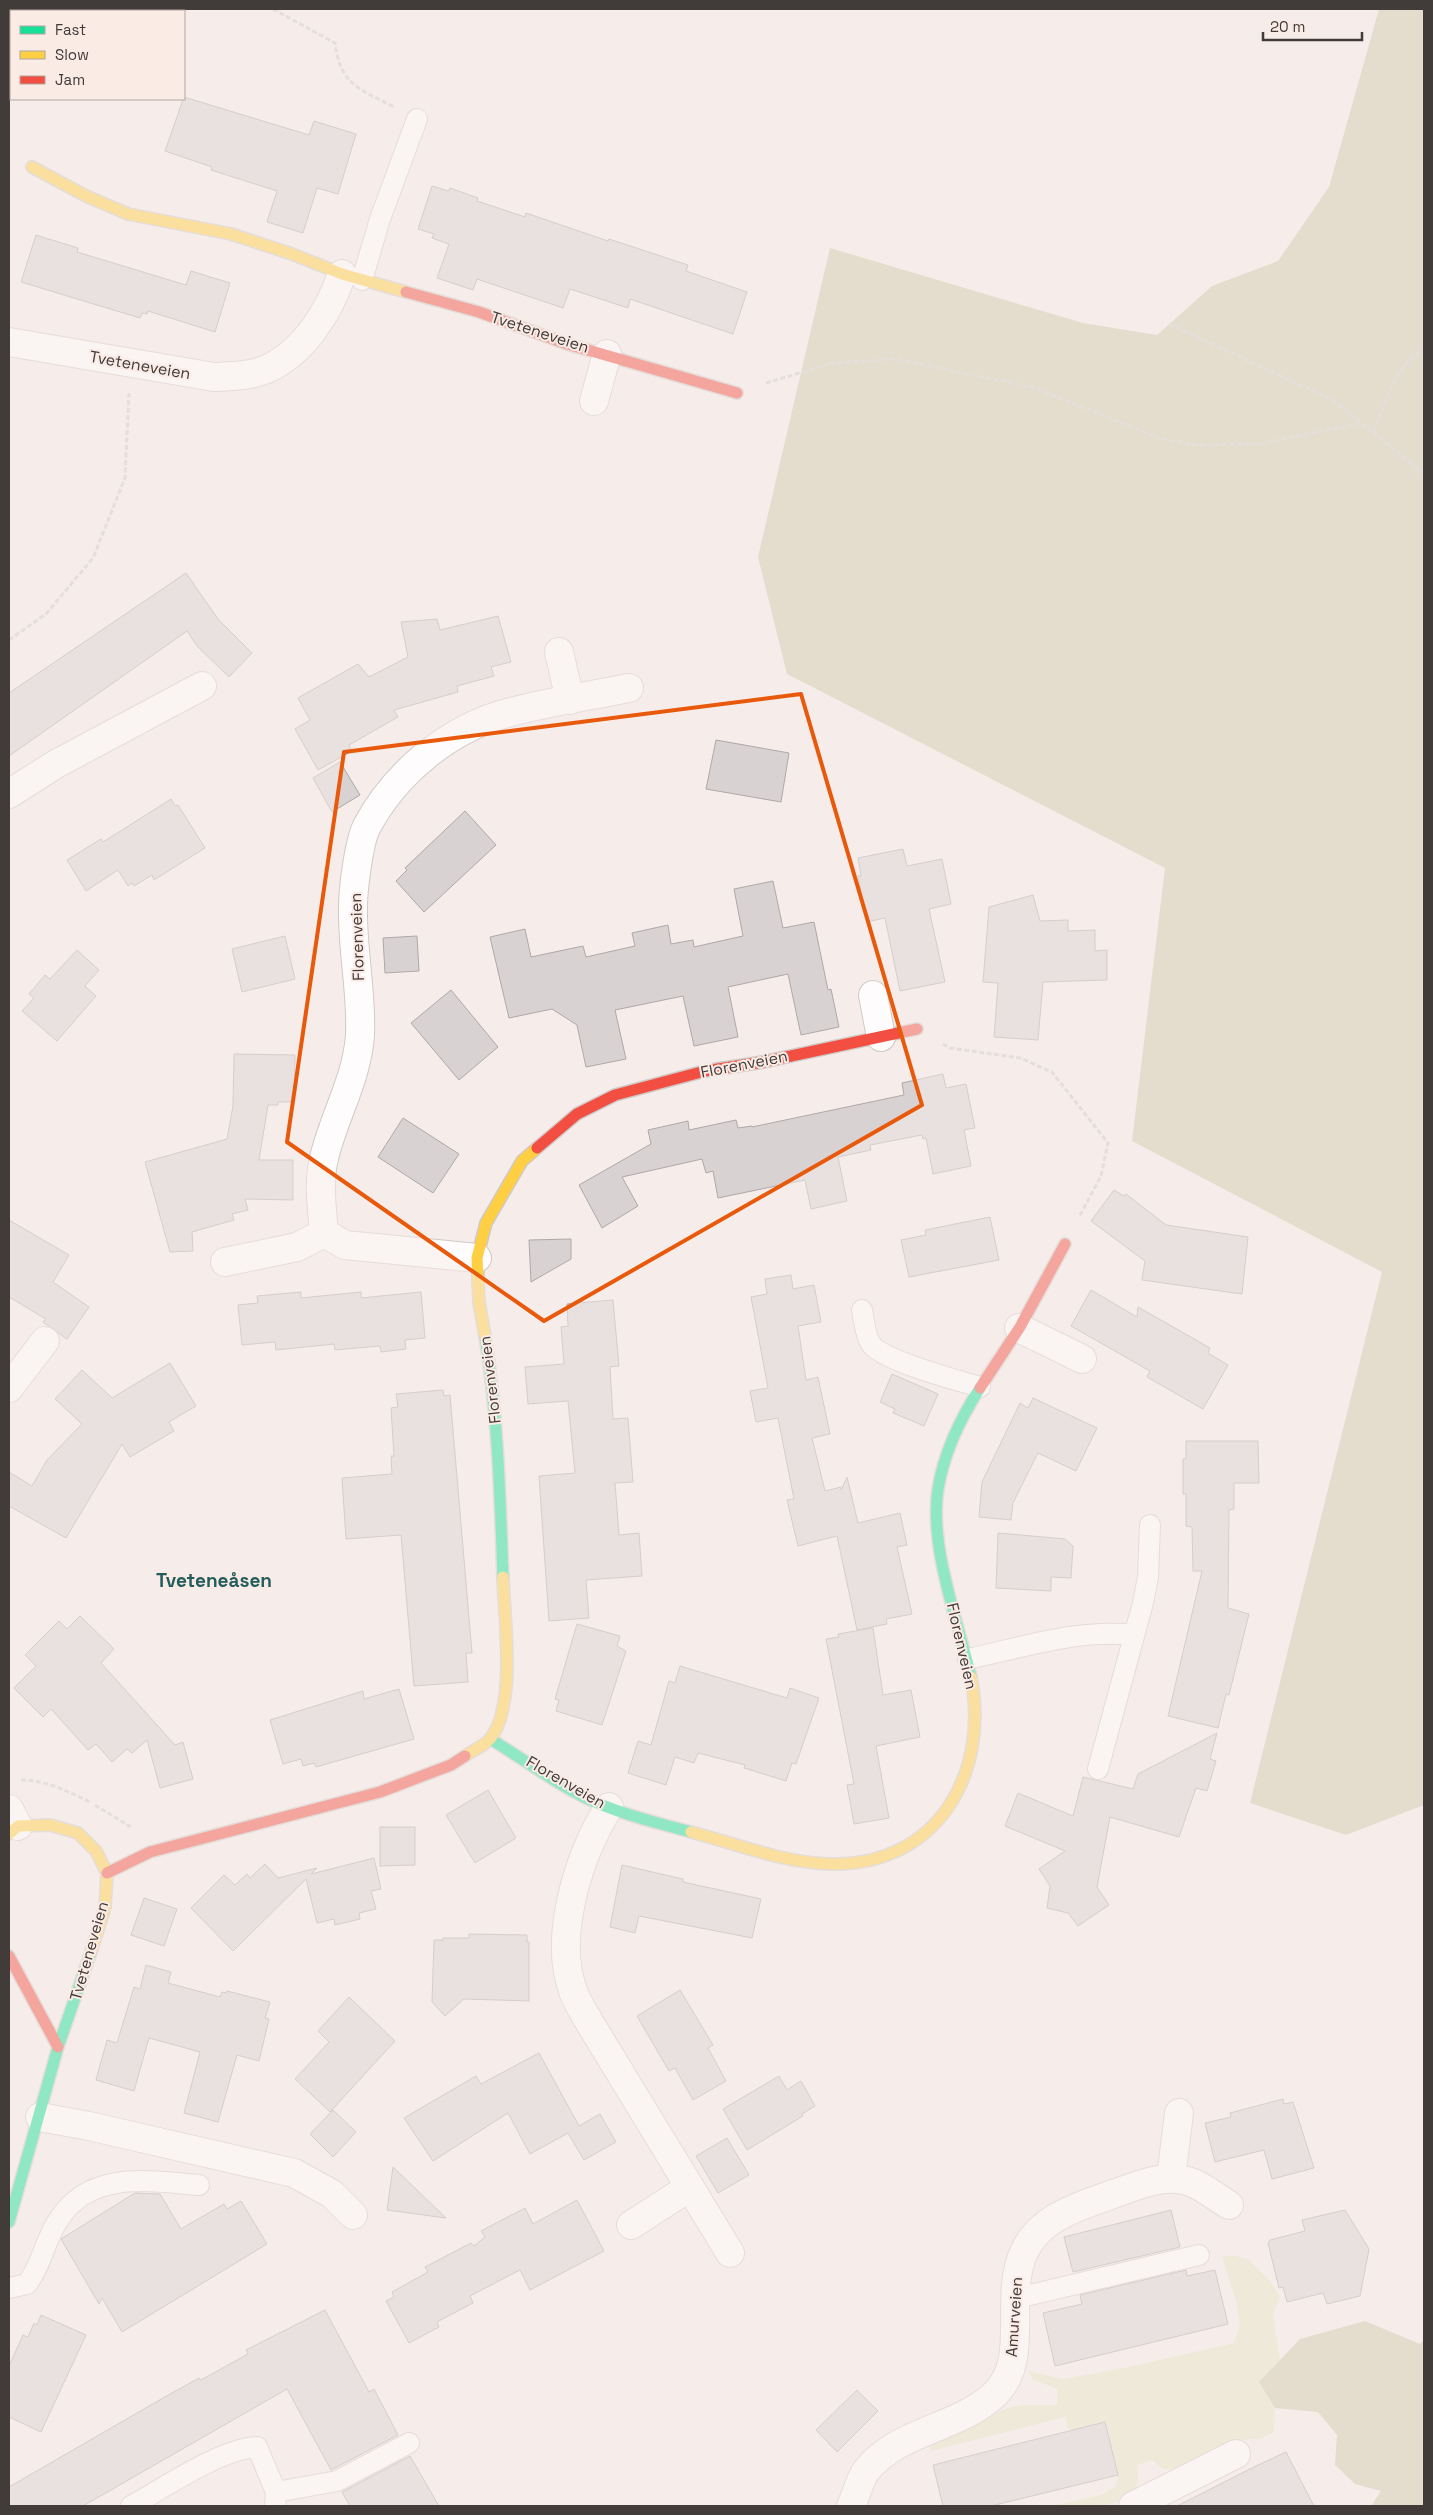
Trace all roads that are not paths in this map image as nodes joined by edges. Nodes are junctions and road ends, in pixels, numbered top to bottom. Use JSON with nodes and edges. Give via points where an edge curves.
{"nodes":[{"id":1,"x":417,"y":119,"type":"road end"},
{"id":2,"x":32,"y":167,"type":"dead end"},
{"id":3,"x":352,"y":277,"type":"junction"},
{"id":4,"x":9,"y":342,"type":"edge"},
{"id":5,"x":607,"y":354,"type":"junction"},
{"id":6,"x":737,"y":393,"type":"road end"},
{"id":7,"x":594,"y":401,"type":"dead end"},
{"id":8,"x":559,"y":652,"type":"dead end"},
{"id":9,"x":202,"y":686,"type":"dead end"},
{"id":10,"x":629,"y":688,"type":"dead end"},
{"id":11,"x":570,"y":700,"type":"junction"},
{"id":12,"x":9,"y":794,"type":"edge"},
{"id":13,"x":873,"y":996,"type":"dead end"},
{"id":14,"x":917,"y":1029,"type":"road end"},
{"id":15,"x":881,"y":1036,"type":"junction"},
{"id":16,"x":324,"y":1233,"type":"junction"},
{"id":17,"x":1065,"y":1244,"type":"road end"},
{"id":18,"x":477,"y":1258,"type":"junction"},
{"id":19,"x":225,"y":1262,"type":"dead end"},
{"id":20,"x":862,"y":1310,"type":"dead end"},
{"id":21,"x":1020,"y":1328,"type":"junction"},
{"id":22,"x":45,"y":1341,"type":"dead end"},
{"id":23,"x":1082,"y":1359,"type":"dead end"},
{"id":24,"x":980,"y":1387,"type":"junction"},
{"id":25,"x":9,"y":1388,"type":"edge"},
{"id":26,"x":1150,"y":1524,"type":"dead end"},
{"id":27,"x":1134,"y":1635,"type":"junction"},
{"id":28,"x":968,"y":1659,"type":"junction"},
{"id":29,"x":490,"y":1739,"type":"junction"},
{"id":30,"x":1098,"y":1769,"type":"dead end"},
{"id":31,"x":609,"y":1807,"type":"junction"},
{"id":32,"x":12,"y":1823,"type":"edge"},
{"id":33,"x":107,"y":1873,"type":"junction"},
{"id":34,"x":9,"y":1956,"type":"edge"},
{"id":35,"x":58,"y":2047,"type":"junction"},
{"id":36,"x":1179,"y":2113,"type":"dead end"},
{"id":37,"x":40,"y":2117,"type":"junction"},
{"id":38,"x":1171,"y":2178,"type":"junction"},
{"id":39,"x":199,"y":2186,"type":"dead end"},
{"id":40,"x":690,"y":2187,"type":"junction"},
{"id":41,"x":1229,"y":2205,"type":"dead end"},
{"id":42,"x":353,"y":2215,"type":"dead end"},
{"id":43,"x":9,"y":2222,"type":"edge"},
{"id":44,"x":630,"y":2225,"type":"dead end"},
{"id":45,"x":730,"y":2253,"type":"dead end"},
{"id":46,"x":1199,"y":2255,"type":"dead end"},
{"id":47,"x":9,"y":2288,"type":"edge"},
{"id":48,"x":1013,"y":2299,"type":"junction"},
{"id":49,"x":409,"y":2442,"type":"dead end"},
{"id":50,"x":1236,"y":2454,"type":"dead end"},
{"id":51,"x":275,"y":2499,"type":"edge"},
{"id":52,"x":130,"y":2506,"type":"edge"},
{"id":53,"x":851,"y":2506,"type":"edge"},
{"id":54,"x":1133,"y":2506,"type":"edge"}],
"edges":[{"from":1,"to":3,"type":"lane","via":[[380,219]]},
{"from":2,"to":3,"type":"street","name":"Tveteneveien","via":[[128,214],[231,234]]},
{"from":3,"to":4,"type":"street","name":"Tveteneveien","via":[[335,293],[304,341],[286,358],[266,370],[242,376],[214,377]]},
{"from":3,"to":5,"type":"street","name":"Tveteneveien","via":[[479,312],[566,344]]},
{"from":5,"to":6,"type":"street","name":"Tveteneveien"},
{"from":5,"to":7,"type":"street"},
{"from":8,"to":11,"type":"street"},
{"from":9,"to":12,"type":"street","via":[[56,764]]},
{"from":10,"to":11,"type":"street","name":"Florenveien"},
{"from":11,"to":16,"type":"street","name":"Florenveien","via":[[507,713],[459,732],[423,757],[390,792],[366,827],[357,866],[353,907],[360,1037],[351,1080],[324,1158],[320,1190]]},
{"from":13,"to":15,"type":"street"},
{"from":14,"to":15,"type":"street","name":"Florenveien"},
{"from":15,"to":18,"type":"street","name":"Florenveien","via":[[705,1071],[615,1096],[577,1114],[522,1161],[486,1223]]},
{"from":16,"to":18,"type":"street","via":[[344,1244]]},
{"from":16,"to":19,"type":"street","via":[[297,1247]]},
{"from":17,"to":21,"type":"street","name":"Florenveien"},
{"from":18,"to":29,"type":"street","name":"Florenveien","via":[[498,1459],[507,1679],[502,1713]]},
{"from":20,"to":24,"type":"lane","via":[[871,1344],[883,1353]]},
{"from":21,"to":23,"type":"street"},
{"from":21,"to":24,"type":"street","name":"Florenveien"},
{"from":22,"to":25,"type":"street"},
{"from":24,"to":28,"type":"street","name":"Florenveien","via":[[948,1445],[937,1494],[942,1560]]},
{"from":26,"to":27,"type":"lane","via":[[1148,1577]]},
{"from":27,"to":28,"type":"lane","via":[[1080,1634]]},
{"from":27,"to":30,"type":"lane"},
{"from":28,"to":31,"type":"street","name":"Florenveien","via":[[975,1709],[974,1744],[957,1799],[925,1836],[882,1858],[834,1864],[764,1853]]},
{"from":29,"to":31,"type":"street","name":"Florenveien","via":[[558,1782]]},
{"from":29,"to":33,"type":"street","via":[[451,1765],[380,1792],[150,1852]]},
{"from":31,"to":40,"type":"street","via":[[593,1832],[578,1877],[566,1942],[568,1970],[573,1992],[591,2025]]},
{"from":32,"to":33,"type":"street","via":[[50,1824],[78,1833],[96,1851]]},
{"from":33,"to":35,"type":"street","name":"Tveteneveien","via":[[104,1906]]},
{"from":34,"to":35,"type":"street"},
{"from":35,"to":37,"type":"street","name":"Tveteneveien"},
{"from":36,"to":38,"type":"street"},
{"from":37,"to":42,"type":"street","via":[[294,2173],[332,2194]]},
{"from":37,"to":43,"type":"street","name":"Tveteneveien"},
{"from":38,"to":41,"type":"street","name":"Amurveien","via":[[1193,2183]]},
{"from":38,"to":48,"type":"street","name":"Amurveien","via":[[1147,2182],[1053,2219],[1032,2239],[1018,2264]]},
{"from":39,"to":47,"type":"lane","via":[[138,2179],[115,2181],[88,2193],[58,2220],[36,2272],[27,2284]]},
{"from":40,"to":44,"type":"street"},
{"from":40,"to":45,"type":"street"},
{"from":46,"to":48,"type":"lane"},
{"from":48,"to":53,"type":"street","name":"Amurveien","via":[[1011,2369],[995,2393],[968,2412],[886,2451],[865,2472]]},
{"from":49,"to":51,"type":"lane","via":[[337,2481]]},
{"from":50,"to":54,"type":"street"},
{"from":51,"to":52,"type":"lane","via":[[257,2446],[244,2447],[208,2463]]}]}
